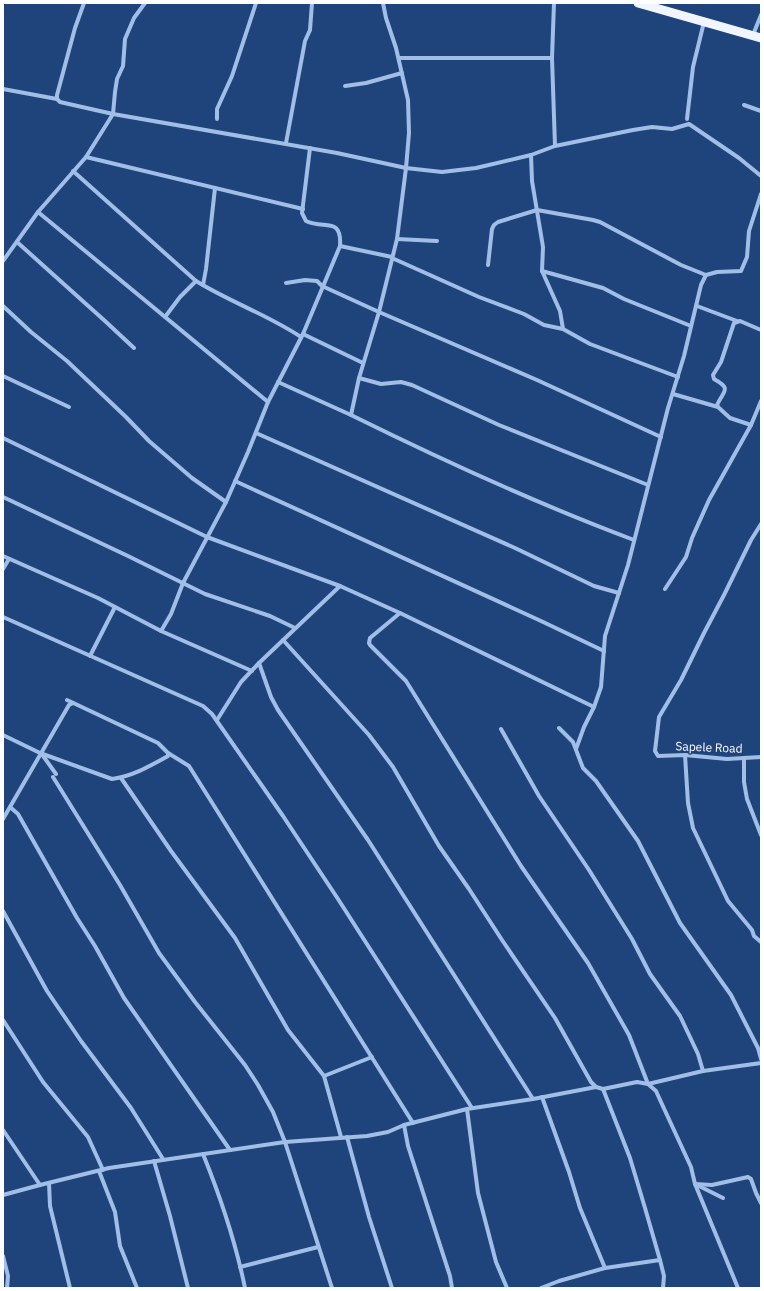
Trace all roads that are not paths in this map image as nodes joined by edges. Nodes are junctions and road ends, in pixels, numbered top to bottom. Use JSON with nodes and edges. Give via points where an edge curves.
{"nodes":[{"id":1,"x":84,"y":3,"type":"edge"},
{"id":2,"x":145,"y":3,"type":"edge"},
{"id":3,"x":256,"y":3,"type":"edge"},
{"id":4,"x":312,"y":3,"type":"edge"},
{"id":5,"x":383,"y":3,"type":"edge"},
{"id":6,"x":554,"y":3,"type":"edge"},
{"id":7,"x":638,"y":3,"type":"edge"},
{"id":8,"x":761,"y":15,"type":"edge"},
{"id":9,"x":704,"y":22,"type":"junction"},
{"id":10,"x":757,"y":36,"type":"edge"},
{"id":11,"x":399,"y":58,"type":"junction"},
{"id":12,"x":552,"y":58,"type":"junction"},
{"id":13,"x":402,"y":72,"type":"junction"},
{"id":14,"x":345,"y":86,"type":"dead end"},
{"id":15,"x":3,"y":88,"type":"edge"},
{"id":16,"x":57,"y":99,"type":"junction"},
{"id":17,"x":744,"y":105,"type":"dead end"},
{"id":18,"x":761,"y":111,"type":"edge"},
{"id":19,"x":113,"y":114,"type":"junction"},
{"id":20,"x":217,"y":119,"type":"dead end"},
{"id":21,"x":687,"y":119,"type":"dead end"},
{"id":22,"x":286,"y":144,"type":"junction"},
{"id":23,"x":555,"y":146,"type":"junction"},
{"id":24,"x":310,"y":148,"type":"junction"},
{"id":25,"x":531,"y":155,"type":"junction"},
{"id":26,"x":86,"y":157,"type":"junction"},
{"id":27,"x":406,"y":168,"type":"junction"},
{"id":28,"x":73,"y":171,"type":"junction"},
{"id":29,"x":761,"y":176,"type":"edge"},
{"id":30,"x":215,"y":188,"type":"junction"},
{"id":31,"x":761,"y":194,"type":"edge"},
{"id":32,"x":303,"y":209,"type":"junction"},
{"id":33,"x":537,"y":210,"type":"junction"},
{"id":34,"x":38,"y":212,"type":"junction"},
{"id":35,"x":396,"y":239,"type":"junction"},
{"id":36,"x":436,"y":241,"type":"dead end"},
{"id":37,"x":17,"y":242,"type":"junction"},
{"id":38,"x":340,"y":246,"type":"junction"},
{"id":39,"x":392,"y":257,"type":"junction"},
{"id":40,"x":3,"y":261,"type":"edge"},
{"id":41,"x":488,"y":265,"type":"dead end"},
{"id":42,"x":542,"y":271,"type":"junction"},
{"id":43,"x":706,"y":275,"type":"junction"},
{"id":44,"x":196,"y":281,"type":"junction"},
{"id":45,"x":286,"y":283,"type":"dead end"},
{"id":46,"x":203,"y":285,"type":"junction"},
{"id":47,"x":322,"y":286,"type":"junction"},
{"id":48,"x":3,"y":306,"type":"edge"},
{"id":49,"x":696,"y":306,"type":"junction"},
{"id":50,"x":379,"y":312,"type":"junction"},
{"id":51,"x":166,"y":317,"type":"junction"},
{"id":52,"x":737,"y":321,"type":"junction"},
{"id":53,"x":691,"y":326,"type":"junction"},
{"id":54,"x":563,"y":329,"type":"junction"},
{"id":55,"x":761,"y":330,"type":"edge"},
{"id":56,"x":302,"y":335,"type":"junction"},
{"id":57,"x":134,"y":348,"type":"dead end"},
{"id":58,"x":364,"y":363,"type":"junction"},
{"id":59,"x":3,"y":376,"type":"edge"},
{"id":60,"x":678,"y":377,"type":"junction"},
{"id":61,"x":359,"y":378,"type":"junction"},
{"id":62,"x":278,"y":382,"type":"junction"},
{"id":63,"x":673,"y":394,"type":"junction"},
{"id":64,"x":761,"y":401,"type":"edge"},
{"id":65,"x":268,"y":402,"type":"junction"},
{"id":66,"x":69,"y":407,"type":"dead end"},
{"id":67,"x":718,"y":408,"type":"junction"},
{"id":68,"x":351,"y":415,"type":"junction"},
{"id":69,"x":751,"y":425,"type":"junction"},
{"id":70,"x":256,"y":433,"type":"junction"},
{"id":71,"x":661,"y":437,"type":"junction"},
{"id":72,"x":3,"y":438,"type":"edge"},
{"id":73,"x":234,"y":481,"type":"junction"},
{"id":74,"x":648,"y":486,"type":"junction"},
{"id":75,"x":3,"y":497,"type":"edge"},
{"id":76,"x":226,"y":502,"type":"junction"},
{"id":77,"x":761,"y":524,"type":"edge"},
{"id":78,"x":207,"y":537,"type":"junction"},
{"id":79,"x":634,"y":540,"type":"junction"},
{"id":80,"x":3,"y":556,"type":"edge"},
{"id":81,"x":9,"y":559,"type":"junction"},
{"id":82,"x":3,"y":569,"type":"edge"},
{"id":83,"x":183,"y":583,"type":"junction"},
{"id":84,"x":340,"y":586,"type":"junction"},
{"id":85,"x":665,"y":589,"type":"dead end"},
{"id":86,"x":619,"y":593,"type":"junction"},
{"id":87,"x":115,"y":607,"type":"junction"},
{"id":88,"x":400,"y":613,"type":"junction"},
{"id":89,"x":3,"y":617,"type":"edge"},
{"id":90,"x":295,"y":628,"type":"junction"},
{"id":91,"x":162,"y":631,"type":"junction"},
{"id":92,"x":283,"y":640,"type":"junction"},
{"id":93,"x":604,"y":651,"type":"junction"},
{"id":94,"x":90,"y":656,"type":"junction"},
{"id":95,"x":258,"y":663,"type":"junction"},
{"id":96,"x":252,"y":671,"type":"junction"},
{"id":97,"x":67,"y":700,"type":"dead end"},
{"id":98,"x":73,"y":703,"type":"junction"},
{"id":99,"x":594,"y":707,"type":"junction"},
{"id":100,"x":217,"y":720,"type":"junction"},
{"id":101,"x":559,"y":728,"type":"dead end"},
{"id":102,"x":501,"y":729,"type":"dead end"},
{"id":103,"x":3,"y":735,"type":"edge"},
{"id":104,"x":576,"y":749,"type":"junction"},
{"id":105,"x":40,"y":753,"type":"junction"},
{"id":106,"x":168,"y":753,"type":"junction"},
{"id":107,"x":685,"y":755,"type":"junction"},
{"id":108,"x":761,"y":757,"type":"edge"},
{"id":109,"x":744,"y":759,"type":"junction"},
{"id":110,"x":121,"y":778,"type":"junction"},
{"id":111,"x":10,"y":807,"type":"junction"},
{"id":112,"x":3,"y":819,"type":"edge"},
{"id":113,"x":761,"y":835,"type":"edge"},
{"id":114,"x":3,"y":911,"type":"edge"},
{"id":115,"x":761,"y":942,"type":"edge"},
{"id":116,"x":3,"y":1020,"type":"edge"},
{"id":117,"x":372,"y":1057,"type":"junction"},
{"id":118,"x":761,"y":1059,"type":"edge"},
{"id":119,"x":761,"y":1063,"type":"edge"},
{"id":120,"x":703,"y":1071,"type":"junction"},
{"id":121,"x":324,"y":1076,"type":"junction"},
{"id":122,"x":648,"y":1084,"type":"junction"},
{"id":123,"x":596,"y":1087,"type":"junction"},
{"id":124,"x":603,"y":1089,"type":"junction"},
{"id":125,"x":542,"y":1097,"type":"junction"},
{"id":126,"x":533,"y":1099,"type":"junction"},
{"id":127,"x":472,"y":1108,"type":"junction"},
{"id":128,"x":467,"y":1109,"type":"junction"},
{"id":129,"x":413,"y":1123,"type":"junction"},
{"id":130,"x":404,"y":1125,"type":"junction"},
{"id":131,"x":3,"y":1130,"type":"edge"},
{"id":132,"x":341,"y":1137,"type":"junction"},
{"id":133,"x":347,"y":1137,"type":"junction"},
{"id":134,"x":285,"y":1142,"type":"junction"},
{"id":135,"x":230,"y":1150,"type":"junction"},
{"id":136,"x":203,"y":1154,"type":"junction"},
{"id":137,"x":163,"y":1159,"type":"junction"},
{"id":138,"x":154,"y":1161,"type":"junction"},
{"id":139,"x":101,"y":1170,"type":"junction"},
{"id":140,"x":49,"y":1183,"type":"junction"},
{"id":141,"x":695,"y":1184,"type":"junction"},
{"id":142,"x":40,"y":1185,"type":"junction"},
{"id":143,"x":3,"y":1195,"type":"edge"},
{"id":144,"x":723,"y":1198,"type":"dead end"},
{"id":145,"x":761,"y":1203,"type":"edge"},
{"id":146,"x":318,"y":1246,"type":"junction"},
{"id":147,"x":3,"y":1256,"type":"edge"},
{"id":148,"x":660,"y":1260,"type":"junction"},
{"id":149,"x":240,"y":1267,"type":"junction"},
{"id":150,"x":605,"y":1268,"type":"junction"},
{"id":151,"x":7,"y":1288,"type":"edge"},
{"id":152,"x":70,"y":1288,"type":"edge"},
{"id":153,"x":137,"y":1288,"type":"edge"},
{"id":154,"x":188,"y":1288,"type":"edge"},
{"id":155,"x":245,"y":1288,"type":"edge"},
{"id":156,"x":332,"y":1288,"type":"edge"},
{"id":157,"x":392,"y":1288,"type":"edge"},
{"id":158,"x":452,"y":1288,"type":"edge"},
{"id":159,"x":507,"y":1288,"type":"edge"},
{"id":160,"x":541,"y":1288,"type":"edge"},
{"id":161,"x":663,"y":1288,"type":"edge"},
{"id":162,"x":738,"y":1288,"type":"edge"}],
"edges":[{"from":1,"to":16,"type":"street"},
{"from":2,"to":19,"type":"street","via":[[134,18],[125,39],[123,66],[117,79]]},
{"from":3,"to":20,"type":"street","via":[[232,76],[219,105]]},
{"from":4,"to":22,"type":"street","via":[[310,30],[305,41]]},
{"from":5,"to":11,"type":"street"},
{"from":6,"to":12,"type":"street"},
{"from":7,"to":9,"type":"highway"},
{"from":8,"to":10,"type":"street"},
{"from":9,"to":10,"type":"highway"},
{"from":9,"to":21,"type":"street","via":[[693,67]]},
{"from":11,"to":12,"type":"street"},
{"from":11,"to":13,"type":"street"},
{"from":12,"to":23,"type":"street"},
{"from":13,"to":14,"type":"street","via":[[366,83]]},
{"from":13,"to":27,"type":"street","via":[[409,133]]},
{"from":15,"to":16,"type":"street"},
{"from":16,"to":19,"type":"street","via":[[60,102]]},
{"from":17,"to":18,"type":"street"},
{"from":19,"to":22,"type":"street"},
{"from":19,"to":26,"type":"street"},
{"from":22,"to":24,"type":"street"},
{"from":23,"to":25,"type":"street"},
{"from":23,"to":29,"type":"street","via":[[633,130],[672,129],[689,124]]},
{"from":24,"to":27,"type":"street"},
{"from":24,"to":32,"type":"street"},
{"from":25,"to":27,"type":"street","via":[[476,168],[442,172]]},
{"from":25,"to":33,"type":"street"},
{"from":26,"to":28,"type":"street"},
{"from":26,"to":30,"type":"street"},
{"from":27,"to":35,"type":"street"},
{"from":28,"to":34,"type":"street"},
{"from":28,"to":44,"type":"street"},
{"from":30,"to":32,"type":"street"},
{"from":30,"to":46,"type":"street"},
{"from":31,"to":43,"type":"street","via":[[749,231],[747,257],[741,271]]},
{"from":32,"to":38,"type":"street","via":[[306,222],[332,225],[338,229]]},
{"from":33,"to":41,"type":"street","via":[[494,225]]},
{"from":33,"to":42,"type":"street","via":[[543,247]]},
{"from":33,"to":43,"type":"street","via":[[600,222],[681,265]]},
{"from":34,"to":37,"type":"street"},
{"from":34,"to":51,"type":"street"},
{"from":35,"to":36,"type":"street"},
{"from":35,"to":39,"type":"street"},
{"from":37,"to":40,"type":"street"},
{"from":37,"to":57,"type":"street"},
{"from":38,"to":39,"type":"street"},
{"from":38,"to":47,"type":"street"},
{"from":39,"to":50,"type":"street"},
{"from":39,"to":54,"type":"street","via":[[544,325]]},
{"from":42,"to":53,"type":"street","via":[[603,288]]},
{"from":42,"to":54,"type":"street","via":[[560,311]]},
{"from":43,"to":49,"type":"street"},
{"from":44,"to":46,"type":"street"},
{"from":44,"to":51,"type":"street","via":[[180,297]]},
{"from":45,"to":47,"type":"street","via":[[317,280]]},
{"from":46,"to":56,"type":"street"},
{"from":47,"to":50,"type":"street"},
{"from":47,"to":56,"type":"street"},
{"from":48,"to":76,"type":"street","via":[[66,361],[154,446]]},
{"from":49,"to":52,"type":"street"},
{"from":49,"to":53,"type":"street"},
{"from":50,"to":58,"type":"street"},
{"from":50,"to":71,"type":"street"},
{"from":51,"to":65,"type":"street"},
{"from":52,"to":55,"type":"street"},
{"from":52,"to":67,"type":"street","via":[[732,326],[721,362],[713,375],[714,379],[725,387]]},
{"from":53,"to":60,"type":"street"},
{"from":54,"to":60,"type":"street","via":[[590,344]]},
{"from":56,"to":58,"type":"street"},
{"from":56,"to":62,"type":"street"},
{"from":58,"to":61,"type":"street"},
{"from":59,"to":66,"type":"street"},
{"from":60,"to":63,"type":"street"},
{"from":61,"to":68,"type":"street"},
{"from":61,"to":74,"type":"street","via":[[381,384],[401,382],[412,385],[499,426]]},
{"from":62,"to":65,"type":"street"},
{"from":62,"to":68,"type":"street"},
{"from":63,"to":67,"type":"street"},
{"from":63,"to":71,"type":"street"},
{"from":64,"to":69,"type":"street"},
{"from":65,"to":70,"type":"street"},
{"from":67,"to":69,"type":"street","via":[[730,418]]},
{"from":68,"to":79,"type":"street","via":[[533,500]]},
{"from":69,"to":85,"type":"street","via":[[710,500],[692,538],[686,558]]},
{"from":70,"to":73,"type":"street"},
{"from":70,"to":86,"type":"street","via":[[515,548],[594,586]]},
{"from":71,"to":74,"type":"street"},
{"from":72,"to":78,"type":"street"},
{"from":73,"to":76,"type":"street"},
{"from":73,"to":93,"type":"street"},
{"from":74,"to":79,"type":"street"},
{"from":75,"to":83,"type":"street"},
{"from":76,"to":78,"type":"street"},
{"from":77,"to":107,"type":"street","name":"Sapele Road","via":[[681,680],[659,717],[656,754]]},
{"from":78,"to":83,"type":"street"},
{"from":78,"to":84,"type":"street"},
{"from":79,"to":86,"type":"street"},
{"from":80,"to":81,"type":"street"},
{"from":81,"to":82,"type":"street"},
{"from":81,"to":87,"type":"street"},
{"from":83,"to":90,"type":"street","via":[[205,594],[270,616]]},
{"from":83,"to":91,"type":"street"},
{"from":84,"to":88,"type":"street"},
{"from":84,"to":90,"type":"street"},
{"from":86,"to":93,"type":"street","via":[[605,636]]},
{"from":87,"to":91,"type":"street"},
{"from":87,"to":94,"type":"street"},
{"from":88,"to":99,"type":"street"},
{"from":88,"to":122,"type":"street","via":[[370,638],[370,645],[406,681],[521,866],[588,963],[629,1035]]},
{"from":89,"to":94,"type":"street"},
{"from":90,"to":92,"type":"street"},
{"from":91,"to":96,"type":"street"},
{"from":92,"to":95,"type":"street"},
{"from":92,"to":123,"type":"street","via":[[368,735],[393,767],[439,846],[555,1018]]},
{"from":93,"to":99,"type":"street","via":[[601,686]]},
{"from":94,"to":100,"type":"street","via":[[203,706]]},
{"from":95,"to":96,"type":"street"},
{"from":95,"to":126,"type":"street","via":[[278,710],[368,840]]},
{"from":96,"to":100,"type":"street","via":[[241,682]]},
{"from":97,"to":98,"type":"street"},
{"from":98,"to":105,"type":"street","via":[[69,705]]},
{"from":98,"to":106,"type":"street","via":[[158,743]]},
{"from":99,"to":104,"type":"street"},
{"from":100,"to":127,"type":"street","via":[[338,899]]},
{"from":101,"to":104,"type":"street","via":[[573,742]]},
{"from":102,"to":120,"type":"street","via":[[539,796],[632,939],[650,974],[680,1016]]},
{"from":103,"to":105,"type":"street"},
{"from":104,"to":118,"type":"street","via":[[583,768],[596,781],[638,840],[680,923],[730,995],[758,1048]]},
{"from":105,"to":110,"type":"street","via":[[112,779]]},
{"from":105,"to":111,"type":"street"},
{"from":105,"to":134,"type":"street","via":[[160,953],[258,1085]]},
{"from":106,"to":110,"type":"street","via":[[168,756],[142,771]]},
{"from":106,"to":117,"type":"street","via":[[190,766]]},
{"from":107,"to":109,"type":"street","name":"Sapele Road"},
{"from":107,"to":115,"type":"street","via":[[688,803],[693,828],[728,901]]},
{"from":108,"to":109,"type":"street","name":"Sapele Road"},
{"from":109,"to":113,"type":"street","via":[[747,799]]},
{"from":110,"to":121,"type":"street","via":[[234,938],[288,1030]]},
{"from":111,"to":112,"type":"street"},
{"from":111,"to":135,"type":"street","via":[[18,814],[124,998]]},
{"from":114,"to":137,"type":"street","via":[[47,991],[131,1108]]},
{"from":116,"to":139,"type":"street","via":[[43,1082],[88,1137]]},
{"from":117,"to":121,"type":"street"},
{"from":117,"to":129,"type":"street"},
{"from":119,"to":120,"type":"street"},
{"from":120,"to":122,"type":"street"},
{"from":121,"to":132,"type":"street"},
{"from":122,"to":124,"type":"street","via":[[636,1082]]},
{"from":122,"to":141,"type":"street","via":[[656,1091],[671,1122],[691,1167]]},
{"from":123,"to":124,"type":"street"},
{"from":123,"to":125,"type":"street"},
{"from":124,"to":148,"type":"street","via":[[630,1158]]},
{"from":125,"to":126,"type":"street"},
{"from":125,"to":150,"type":"street","via":[[580,1208]]},
{"from":126,"to":127,"type":"street"},
{"from":127,"to":128,"type":"street"},
{"from":128,"to":129,"type":"street"},
{"from":128,"to":159,"type":"street","via":[[478,1193],[496,1262]]},
{"from":129,"to":130,"type":"street"},
{"from":130,"to":133,"type":"street","via":[[381,1133]]},
{"from":130,"to":158,"type":"street","via":[[408,1146]]},
{"from":131,"to":142,"type":"street"},
{"from":132,"to":133,"type":"street"},
{"from":132,"to":134,"type":"street"},
{"from":133,"to":157,"type":"street"},
{"from":134,"to":135,"type":"street"},
{"from":134,"to":146,"type":"street"},
{"from":135,"to":136,"type":"street"},
{"from":136,"to":137,"type":"street"},
{"from":136,"to":149,"type":"street"},
{"from":137,"to":138,"type":"street"},
{"from":138,"to":139,"type":"street"},
{"from":138,"to":154,"type":"street"},
{"from":139,"to":140,"type":"street"},
{"from":139,"to":153,"type":"street","via":[[115,1212],[120,1246]]},
{"from":140,"to":142,"type":"street"},
{"from":140,"to":152,"type":"street","via":[[50,1206]]},
{"from":141,"to":144,"type":"street"},
{"from":141,"to":145,"type":"street","via":[[712,1185],[748,1176],[752,1179]]},
{"from":141,"to":162,"type":"street"},
{"from":142,"to":143,"type":"street"},
{"from":146,"to":149,"type":"street"},
{"from":146,"to":156,"type":"street"},
{"from":147,"to":151,"type":"street","via":[[8,1276]]},
{"from":148,"to":150,"type":"street"},
{"from":148,"to":161,"type":"street","via":[[664,1276]]},
{"from":149,"to":155,"type":"street"},
{"from":150,"to":160,"type":"street"}]}
